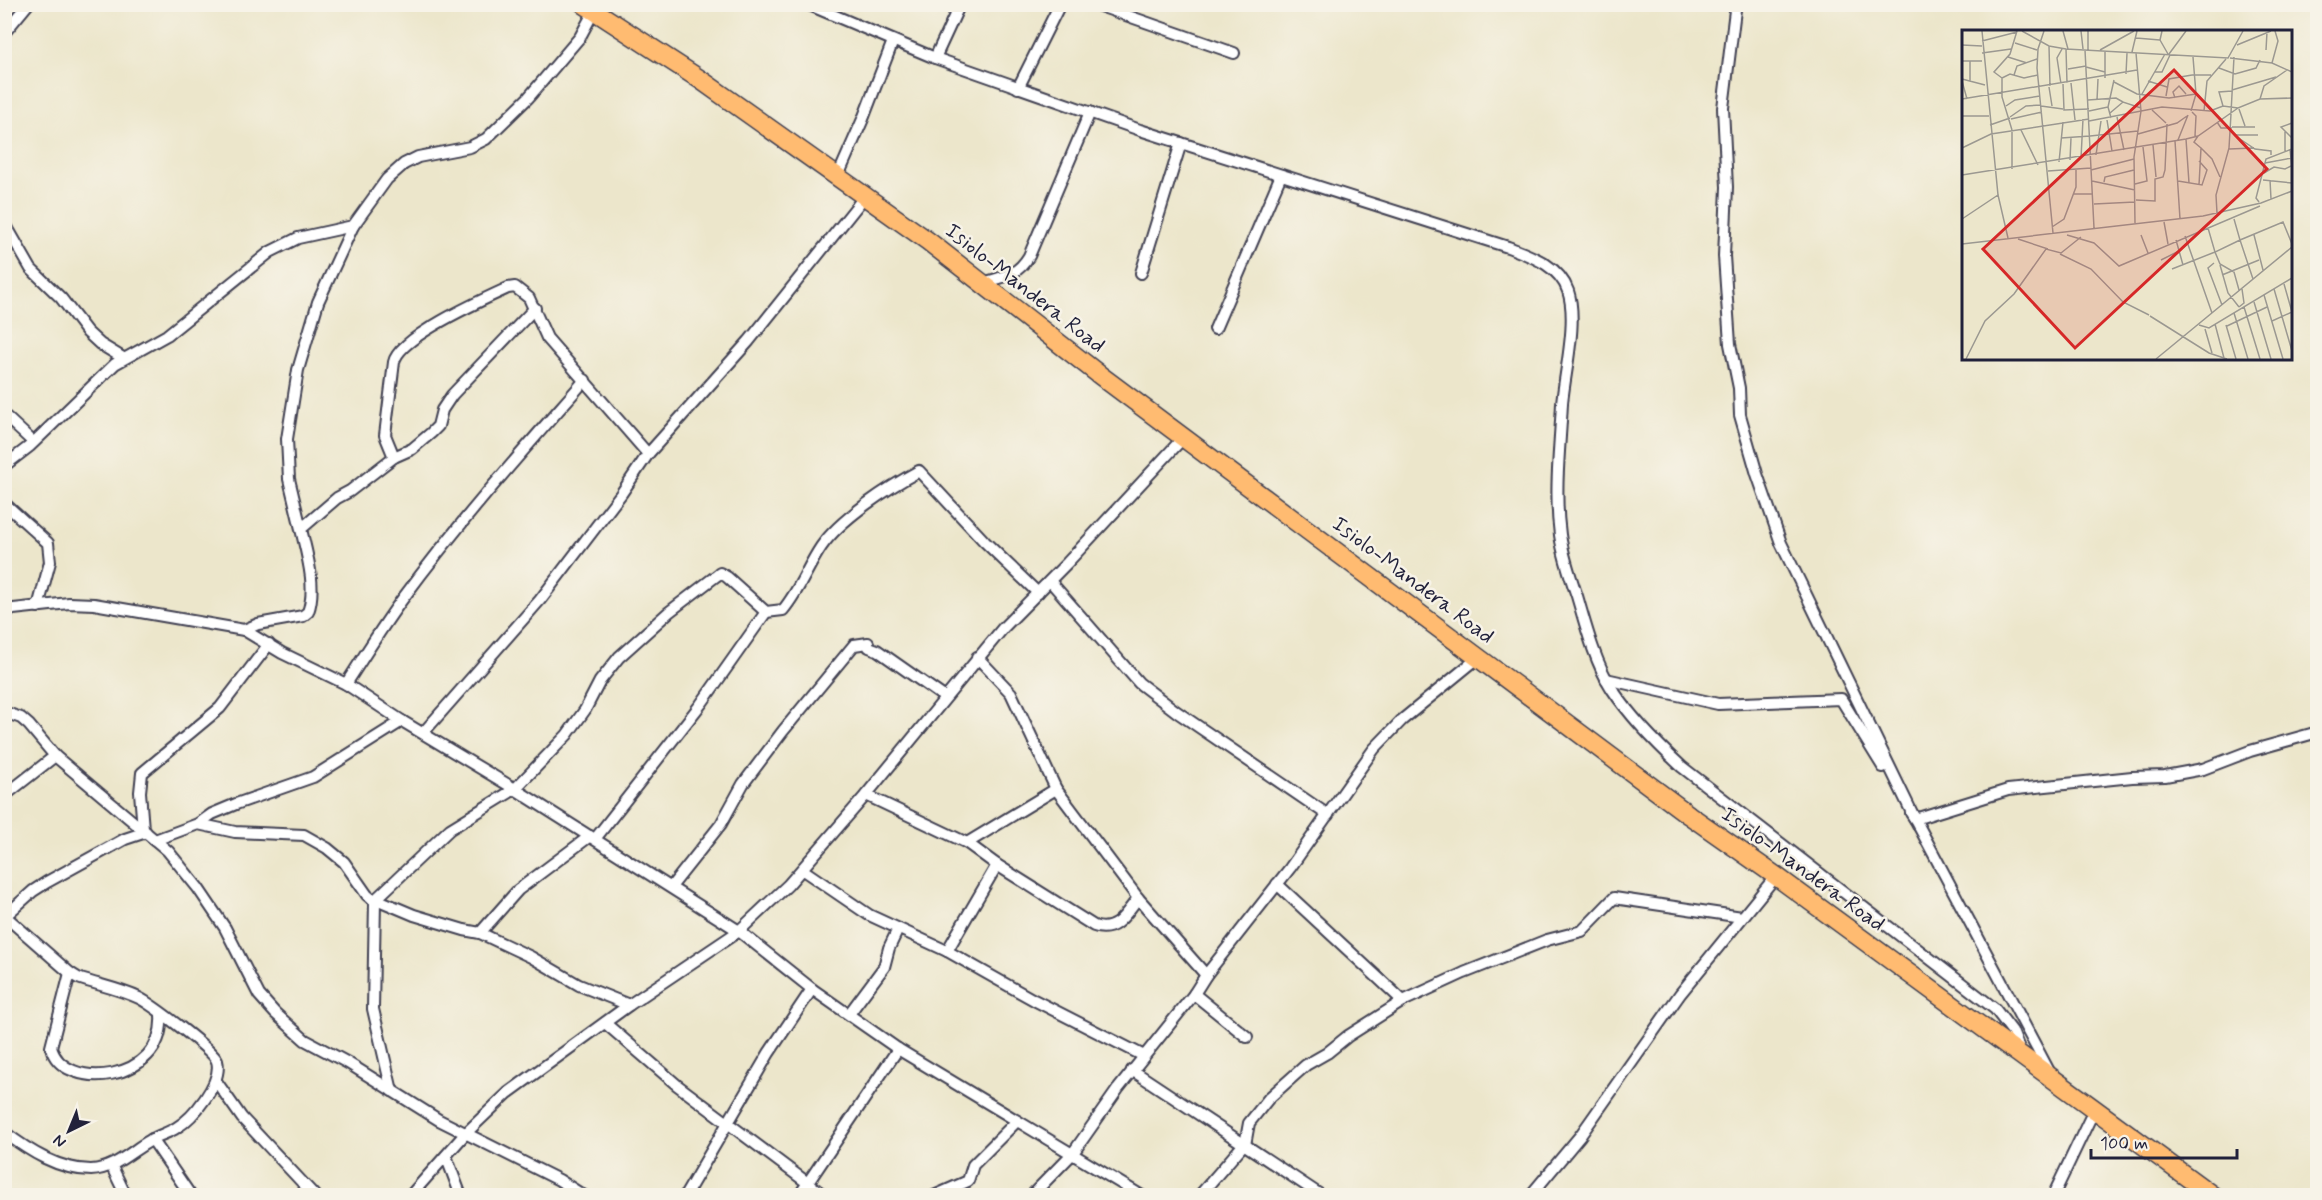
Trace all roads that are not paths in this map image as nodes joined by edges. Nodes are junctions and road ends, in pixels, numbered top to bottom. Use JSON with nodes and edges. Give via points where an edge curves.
{"nodes":[{"id":1,"x":28,"y":4,"type":"edge"},
{"id":2,"x":807,"y":4,"type":"edge"},
{"id":3,"x":960,"y":4,"type":"edge"},
{"id":4,"x":1060,"y":4,"type":"edge"},
{"id":5,"x":1094,"y":4,"type":"edge"},
{"id":6,"x":1733,"y":4,"type":"edge"},
{"id":7,"x":589,"y":8,"type":"edge"},
{"id":8,"x":4,"y":33,"type":"edge"},
{"id":9,"x":893,"y":41,"type":"junction"},
{"id":10,"x":1234,"y":53,"type":"dead end"},
{"id":11,"x":935,"y":58,"type":"junction"},
{"id":12,"x":1018,"y":88,"type":"junction"},
{"id":13,"x":1090,"y":112,"type":"junction"},
{"id":14,"x":1181,"y":143,"type":"junction"},
{"id":15,"x":1281,"y":175,"type":"junction"},
{"id":16,"x":838,"y":176,"type":"junction"},
{"id":17,"x":866,"y":196,"type":"junction"},
{"id":18,"x":4,"y":222,"type":"edge"},
{"id":19,"x":353,"y":226,"type":"junction"},
{"id":20,"x":1141,"y":273,"type":"dead end"},
{"id":21,"x":982,"y":283,"type":"junction"},
{"id":22,"x":535,"y":308,"type":"junction"},
{"id":23,"x":1215,"y":330,"type":"dead end"},
{"id":24,"x":123,"y":358,"type":"junction"},
{"id":25,"x":585,"y":380,"type":"junction"},
{"id":26,"x":4,"y":415,"type":"edge"},
{"id":27,"x":1184,"y":438,"type":"junction"},
{"id":28,"x":33,"y":442,"type":"junction"},
{"id":29,"x":648,"y":453,"type":"junction"},
{"id":30,"x":394,"y":457,"type":"junction"},
{"id":31,"x":4,"y":466,"type":"edge"},
{"id":32,"x":4,"y":503,"type":"edge"},
{"id":33,"x":301,"y":529,"type":"junction"},
{"id":34,"x":1050,"y":581,"type":"junction"},
{"id":35,"x":1038,"y":593,"type":"junction"},
{"id":36,"x":38,"y":607,"type":"junction"},
{"id":37,"x":4,"y":610,"type":"edge"},
{"id":38,"x":766,"y":612,"type":"junction"},
{"id":39,"x":244,"y":630,"type":"junction"},
{"id":40,"x":269,"y":644,"type":"junction"},
{"id":41,"x":977,"y":657,"type":"junction"},
{"id":42,"x":1479,"y":657,"type":"junction"},
{"id":43,"x":1606,"y":679,"type":"junction"},
{"id":44,"x":346,"y":684,"type":"junction"},
{"id":45,"x":944,"y":697,"type":"junction"},
{"id":46,"x":4,"y":712,"type":"edge"},
{"id":47,"x":402,"y":721,"type":"junction"},
{"id":48,"x":2318,"y":732,"type":"edge"},
{"id":49,"x":423,"y":733,"type":"junction"},
{"id":50,"x":55,"y":756,"type":"junction"},
{"id":51,"x":515,"y":789,"type":"junction"},
{"id":52,"x":1056,"y":789,"type":"junction"},
{"id":53,"x":866,"y":795,"type":"junction"},
{"id":54,"x":4,"y":796,"type":"edge"},
{"id":55,"x":1328,"y":815,"type":"junction"},
{"id":56,"x":1915,"y":819,"type":"junction"},
{"id":57,"x":198,"y":824,"type":"junction"},
{"id":58,"x":148,"y":834,"type":"junction"},
{"id":59,"x":592,"y":837,"type":"junction"},
{"id":60,"x":968,"y":843,"type":"junction"},
{"id":61,"x":997,"y":865,"type":"junction"},
{"id":62,"x":803,"y":870,"type":"junction"},
{"id":63,"x":1776,"y":876,"type":"junction"},
{"id":64,"x":1277,"y":884,"type":"junction"},
{"id":65,"x":671,"y":887,"type":"junction"},
{"id":66,"x":1138,"y":898,"type":"junction"},
{"id":67,"x":376,"y":900,"type":"junction"},
{"id":68,"x":1742,"y":916,"type":"junction"},
{"id":69,"x":5,"y":917,"type":"edge"},
{"id":70,"x":898,"y":929,"type":"junction"},
{"id":71,"x":739,"y":931,"type":"junction"},
{"id":72,"x":480,"y":933,"type":"junction"},
{"id":73,"x":947,"y":951,"type":"junction"},
{"id":74,"x":70,"y":973,"type":"junction"},
{"id":75,"x":1206,"y":975,"type":"junction"},
{"id":76,"x":812,"y":989,"type":"junction"},
{"id":77,"x":1194,"y":994,"type":"junction"},
{"id":78,"x":1403,"y":1001,"type":"junction"},
{"id":79,"x":629,"y":1005,"type":"junction"},
{"id":80,"x":849,"y":1014,"type":"junction"},
{"id":81,"x":161,"y":1015,"type":"junction"},
{"id":82,"x":605,"y":1023,"type":"junction"},
{"id":83,"x":1247,"y":1037,"type":"dead end"},
{"id":84,"x":898,"y":1048,"type":"junction"},
{"id":85,"x":2021,"y":1055,"type":"junction"},
{"id":86,"x":1144,"y":1056,"type":"junction"},
{"id":87,"x":1132,"y":1070,"type":"junction"},
{"id":88,"x":2053,"y":1079,"type":"junction"},
{"id":89,"x":216,"y":1081,"type":"junction"},
{"id":90,"x":392,"y":1091,"type":"junction"},
{"id":91,"x":2095,"y":1108,"type":"junction"},
{"id":92,"x":1017,"y":1121,"type":"junction"},
{"id":93,"x":727,"y":1122,"type":"junction"},
{"id":94,"x":4,"y":1132,"type":"edge"},
{"id":95,"x":465,"y":1134,"type":"junction"},
{"id":96,"x":152,"y":1139,"type":"junction"},
{"id":97,"x":1244,"y":1145,"type":"junction"},
{"id":98,"x":1073,"y":1153,"type":"junction"},
{"id":99,"x":446,"y":1156,"type":"junction"},
{"id":100,"x":112,"y":1167,"type":"junction"},
{"id":101,"x":807,"y":1182,"type":"junction"},
{"id":102,"x":1140,"y":1195,"type":"edge"},
{"id":103,"x":126,"y":1196,"type":"edge"},
{"id":104,"x":191,"y":1196,"type":"edge"},
{"id":105,"x":315,"y":1196,"type":"edge"},
{"id":106,"x":410,"y":1196,"type":"edge"},
{"id":107,"x":461,"y":1196,"type":"edge"},
{"id":108,"x":584,"y":1196,"type":"edge"},
{"id":109,"x":685,"y":1196,"type":"edge"},
{"id":110,"x":799,"y":1196,"type":"edge"},
{"id":111,"x":825,"y":1196,"type":"edge"},
{"id":112,"x":934,"y":1196,"type":"edge"},
{"id":113,"x":1031,"y":1196,"type":"edge"},
{"id":114,"x":1199,"y":1196,"type":"edge"},
{"id":115,"x":1322,"y":1196,"type":"edge"},
{"id":116,"x":1530,"y":1196,"type":"edge"},
{"id":117,"x":2053,"y":1196,"type":"edge"},
{"id":118,"x":2213,"y":1196,"type":"edge"}],
"edges":[{"from":1,"to":8,"type":"street"},
{"from":2,"to":9,"type":"street"},
{"from":3,"to":11,"type":"street"},
{"from":4,"to":12,"type":"street"},
{"from":5,"to":10,"type":"street"},
{"from":6,"to":56,"type":"street","via":[[1723,108],[1727,187],[1724,256],[1740,415],[1781,543]]},
{"from":7,"to":16,"type":"highway","name":"Isiolo-Mandera Road"},
{"from":7,"to":19,"type":"street","via":[[580,37],[528,98],[486,139],[404,164],[376,193]]},
{"from":9,"to":11,"type":"street"},
{"from":9,"to":16,"type":"street"},
{"from":11,"to":12,"type":"street"},
{"from":12,"to":13,"type":"street"},
{"from":13,"to":14,"type":"street"},
{"from":13,"to":21,"type":"street","via":[[1023,267]]},
{"from":14,"to":15,"type":"street"},
{"from":14,"to":20,"type":"street"},
{"from":15,"to":23,"type":"street"},
{"from":15,"to":43,"type":"street","via":[[1508,247],[1542,261],[1564,281],[1572,316],[1557,474],[1560,536]]},
{"from":16,"to":17,"type":"highway","name":"Isiolo-Mandera Road"},
{"from":17,"to":21,"type":"highway","name":"Isiolo-Mandera Road"},
{"from":17,"to":29,"type":"street","via":[[749,341]]},
{"from":18,"to":24,"type":"street","via":[[31,269],[94,339]]},
{"from":19,"to":24,"type":"street","via":[[283,243],[166,335]]},
{"from":19,"to":33,"type":"street","via":[[318,302],[298,370],[287,439],[289,479]]},
{"from":21,"to":27,"type":"highway","name":"Isiolo-Mandera Road"},
{"from":22,"to":25,"type":"street","via":[[547,338]]},
{"from":22,"to":30,"type":"street","via":[[452,395],[436,429],[412,449]]},
{"from":22,"to":30,"type":"street","via":[[524,293],[515,287],[508,288],[450,316],[397,353],[385,435]]},
{"from":24,"to":28,"type":"street"},
{"from":25,"to":29,"type":"street"},
{"from":25,"to":44,"type":"street","via":[[505,470],[424,571]]},
{"from":26,"to":28,"type":"street"},
{"from":27,"to":34,"type":"street"},
{"from":27,"to":42,"type":"highway","name":"Isiolo-Mandera Road"},
{"from":28,"to":31,"type":"street"},
{"from":29,"to":49,"type":"street","via":[[540,600]]},
{"from":30,"to":33,"type":"street"},
{"from":32,"to":36,"type":"street","via":[[48,543],[50,562]]},
{"from":33,"to":39,"type":"street","via":[[311,589],[308,612]]},
{"from":34,"to":35,"type":"street"},
{"from":34,"to":55,"type":"street","via":[[1139,683]]},
{"from":35,"to":38,"type":"street","via":[[919,471],[848,518],[822,545],[783,610]]},
{"from":35,"to":41,"type":"street"},
{"from":36,"to":37,"type":"street"},
{"from":36,"to":39,"type":"street","via":[[94,603]]},
{"from":38,"to":51,"type":"street","via":[[720,573],[619,657],[567,735]]},
{"from":38,"to":59,"type":"street","via":[[701,704]]},
{"from":39,"to":40,"type":"street"},
{"from":40,"to":44,"type":"street"},
{"from":40,"to":58,"type":"street","via":[[220,708],[142,773],[140,792]]},
{"from":41,"to":45,"type":"street"},
{"from":41,"to":52,"type":"street","via":[[1011,693]]},
{"from":42,"to":55,"type":"street","via":[[1388,733]]},
{"from":42,"to":63,"type":"highway","name":"Isiolo-Mandera Road"},
{"from":43,"to":56,"type":"street","via":[[1718,704],[1841,699]]},
{"from":43,"to":85,"type":"street","via":[[1657,743],[1682,767],[1995,1009],[2012,1031]]},
{"from":44,"to":47,"type":"street"},
{"from":45,"to":53,"type":"street"},
{"from":45,"to":65,"type":"street","via":[[868,643],[854,645],[776,740],[743,784],[721,824]]},
{"from":46,"to":50,"type":"street","via":[[21,718]]},
{"from":47,"to":49,"type":"street"},
{"from":47,"to":57,"type":"street","via":[[313,777],[223,809]]},
{"from":48,"to":56,"type":"street","via":[[2203,769],[2008,790]]},
{"from":49,"to":51,"type":"street"},
{"from":50,"to":54,"type":"street"},
{"from":50,"to":58,"type":"street"},
{"from":51,"to":59,"type":"street"},
{"from":51,"to":67,"type":"street","via":[[450,829]]},
{"from":52,"to":60,"type":"street"},
{"from":52,"to":66,"type":"street"},
{"from":53,"to":60,"type":"street"},
{"from":53,"to":62,"type":"street"},
{"from":55,"to":64,"type":"street"},
{"from":56,"to":88,"type":"street"},
{"from":57,"to":58,"type":"street"},
{"from":57,"to":67,"type":"street","via":[[235,832],[304,835],[344,861],[366,895]]},
{"from":58,"to":69,"type":"street","via":[[126,839],[47,882]]},
{"from":58,"to":90,"type":"street","via":[[198,888],[225,928],[259,995],[275,1013],[305,1040]]},
{"from":59,"to":65,"type":"street"},
{"from":59,"to":72,"type":"street","via":[[518,890]]},
{"from":60,"to":61,"type":"street"},
{"from":61,"to":66,"type":"street","via":[[1105,929],[1116,924]]},
{"from":61,"to":73,"type":"street"},
{"from":62,"to":70,"type":"street","via":[[855,907]]},
{"from":62,"to":71,"type":"street"},
{"from":63,"to":68,"type":"street"},
{"from":63,"to":85,"type":"highway","name":"Isiolo-Mandera Road"},
{"from":64,"to":75,"type":"street"},
{"from":64,"to":78,"type":"street"},
{"from":65,"to":71,"type":"street"},
{"from":66,"to":75,"type":"street"},
{"from":67,"to":72,"type":"street","via":[[407,913]]},
{"from":67,"to":90,"type":"street","via":[[373,1009]]},
{"from":68,"to":78,"type":"street","via":[[1614,898],[1582,931],[1547,940]]},
{"from":68,"to":116,"type":"street","via":[[1680,994],[1580,1136]]},
{"from":69,"to":74,"type":"street"},
{"from":70,"to":73,"type":"street"},
{"from":70,"to":80,"type":"street","via":[[884,967]]},
{"from":71,"to":76,"type":"street"},
{"from":71,"to":79,"type":"street"},
{"from":72,"to":79,"type":"street","via":[[579,985]]},
{"from":73,"to":86,"type":"street"},
{"from":74,"to":81,"type":"street","via":[[141,999]]},
{"from":74,"to":81,"type":"street","via":[[51,1047],[53,1056],[69,1068],[97,1076],[142,1062],[156,1042]]},
{"from":75,"to":77,"type":"street"},
{"from":76,"to":80,"type":"street"},
{"from":76,"to":93,"type":"street"},
{"from":77,"to":83,"type":"street"},
{"from":77,"to":86,"type":"street"},
{"from":78,"to":97,"type":"street","via":[[1306,1065],[1277,1090],[1249,1123]]},
{"from":79,"to":82,"type":"street"},
{"from":80,"to":84,"type":"street"},
{"from":81,"to":89,"type":"street","via":[[211,1051],[216,1060]]},
{"from":82,"to":93,"type":"street"},
{"from":82,"to":95,"type":"street","via":[[508,1093]]},
{"from":84,"to":92,"type":"street"},
{"from":84,"to":101,"type":"street"},
{"from":85,"to":88,"type":"highway","name":"Isiolo-Mandera Road"},
{"from":86,"to":87,"type":"street"},
{"from":87,"to":97,"type":"street"},
{"from":87,"to":98,"type":"street"},
{"from":88,"to":91,"type":"highway","name":"Isiolo-Mandera Road"},
{"from":89,"to":96,"type":"street","via":[[193,1114]]},
{"from":89,"to":105,"type":"street","via":[[242,1118]]},
{"from":90,"to":95,"type":"street"},
{"from":91,"to":117,"type":"street"},
{"from":91,"to":118,"type":"highway","name":"Isiolo-Mandera Road"},
{"from":92,"to":98,"type":"street"},
{"from":92,"to":112,"type":"street","via":[[973,1165],[968,1181]]},
{"from":93,"to":101,"type":"street"},
{"from":93,"to":109,"type":"street"},
{"from":94,"to":100,"type":"street","via":[[47,1159],[89,1170]]},
{"from":95,"to":99,"type":"street"},
{"from":95,"to":108,"type":"street"},
{"from":96,"to":100,"type":"street"},
{"from":96,"to":104,"type":"street"},
{"from":97,"to":114,"type":"street"},
{"from":97,"to":115,"type":"street"},
{"from":98,"to":102,"type":"street"},
{"from":98,"to":113,"type":"street"},
{"from":99,"to":106,"type":"street"},
{"from":99,"to":107,"type":"street"},
{"from":100,"to":103,"type":"street"},
{"from":101,"to":110,"type":"street"},
{"from":101,"to":111,"type":"street"}]}
